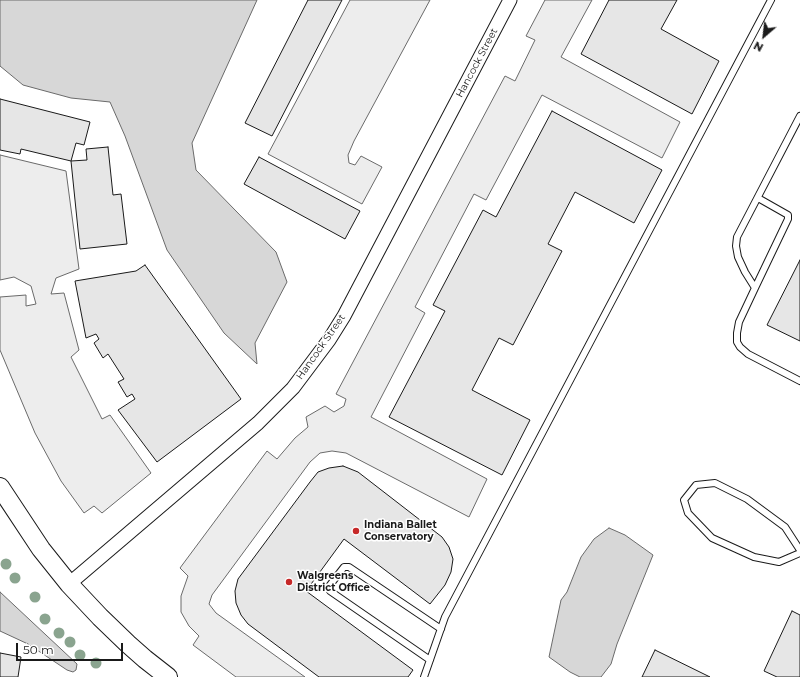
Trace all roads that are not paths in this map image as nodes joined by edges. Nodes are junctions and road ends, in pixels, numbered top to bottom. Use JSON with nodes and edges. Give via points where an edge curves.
{"nodes":[{"id":1,"x":510,"y":0,"type":"edge"},
{"id":2,"x":771,"y":0,"type":"edge"},
{"id":3,"x":800,"y":116,"type":"edge"},
{"id":4,"x":758,"y":198,"type":"junction"},
{"id":5,"x":755,"y":288,"type":"junction"},
{"id":6,"x":800,"y":381,"type":"edge"},
{"id":7,"x":0,"y":487,"type":"edge"},
{"id":8,"x":800,"y":552,"type":"edge"},
{"id":9,"x":69,"y":584,"type":"junction"},
{"id":10,"x":441,"y":629,"type":"junction"},
{"id":11,"x":430,"y":660,"type":"junction"},
{"id":12,"x":168,"y":677,"type":"edge"},
{"id":13,"x":424,"y":677,"type":"edge"}],
"edges":[{"from":1,"to":9,"type":"street","name":"Hancock Street","via":[[344,316],[293,388],[258,423]]},
{"from":2,"to":10,"type":"lane","via":[[456,596]]},
{"from":3,"to":4,"type":"lane"},
{"from":4,"to":5,"type":"lane","via":[[737,237],[736,246],[738,257]]},
{"from":4,"to":5,"type":"lane","via":[[788,215],[788,219]]},
{"from":5,"to":6,"type":"lane","via":[[739,322],[737,342],[748,354]]},
{"from":7,"to":9,"type":"street","via":[[41,549]]},
{"from":8,"to":8,"type":"lane","via":[[785,527],[747,499],[715,483],[696,485],[684,500],[688,513],[712,538],[754,557],[779,562]]},
{"from":9,"to":12,"type":"street","via":[[128,644]]},
{"from":10,"to":11,"type":"lane"},
{"from":10,"to":11,"type":"lane","via":[[349,567],[344,567],[330,586],[330,591]]},
{"from":11,"to":13,"type":"lane"}]}
